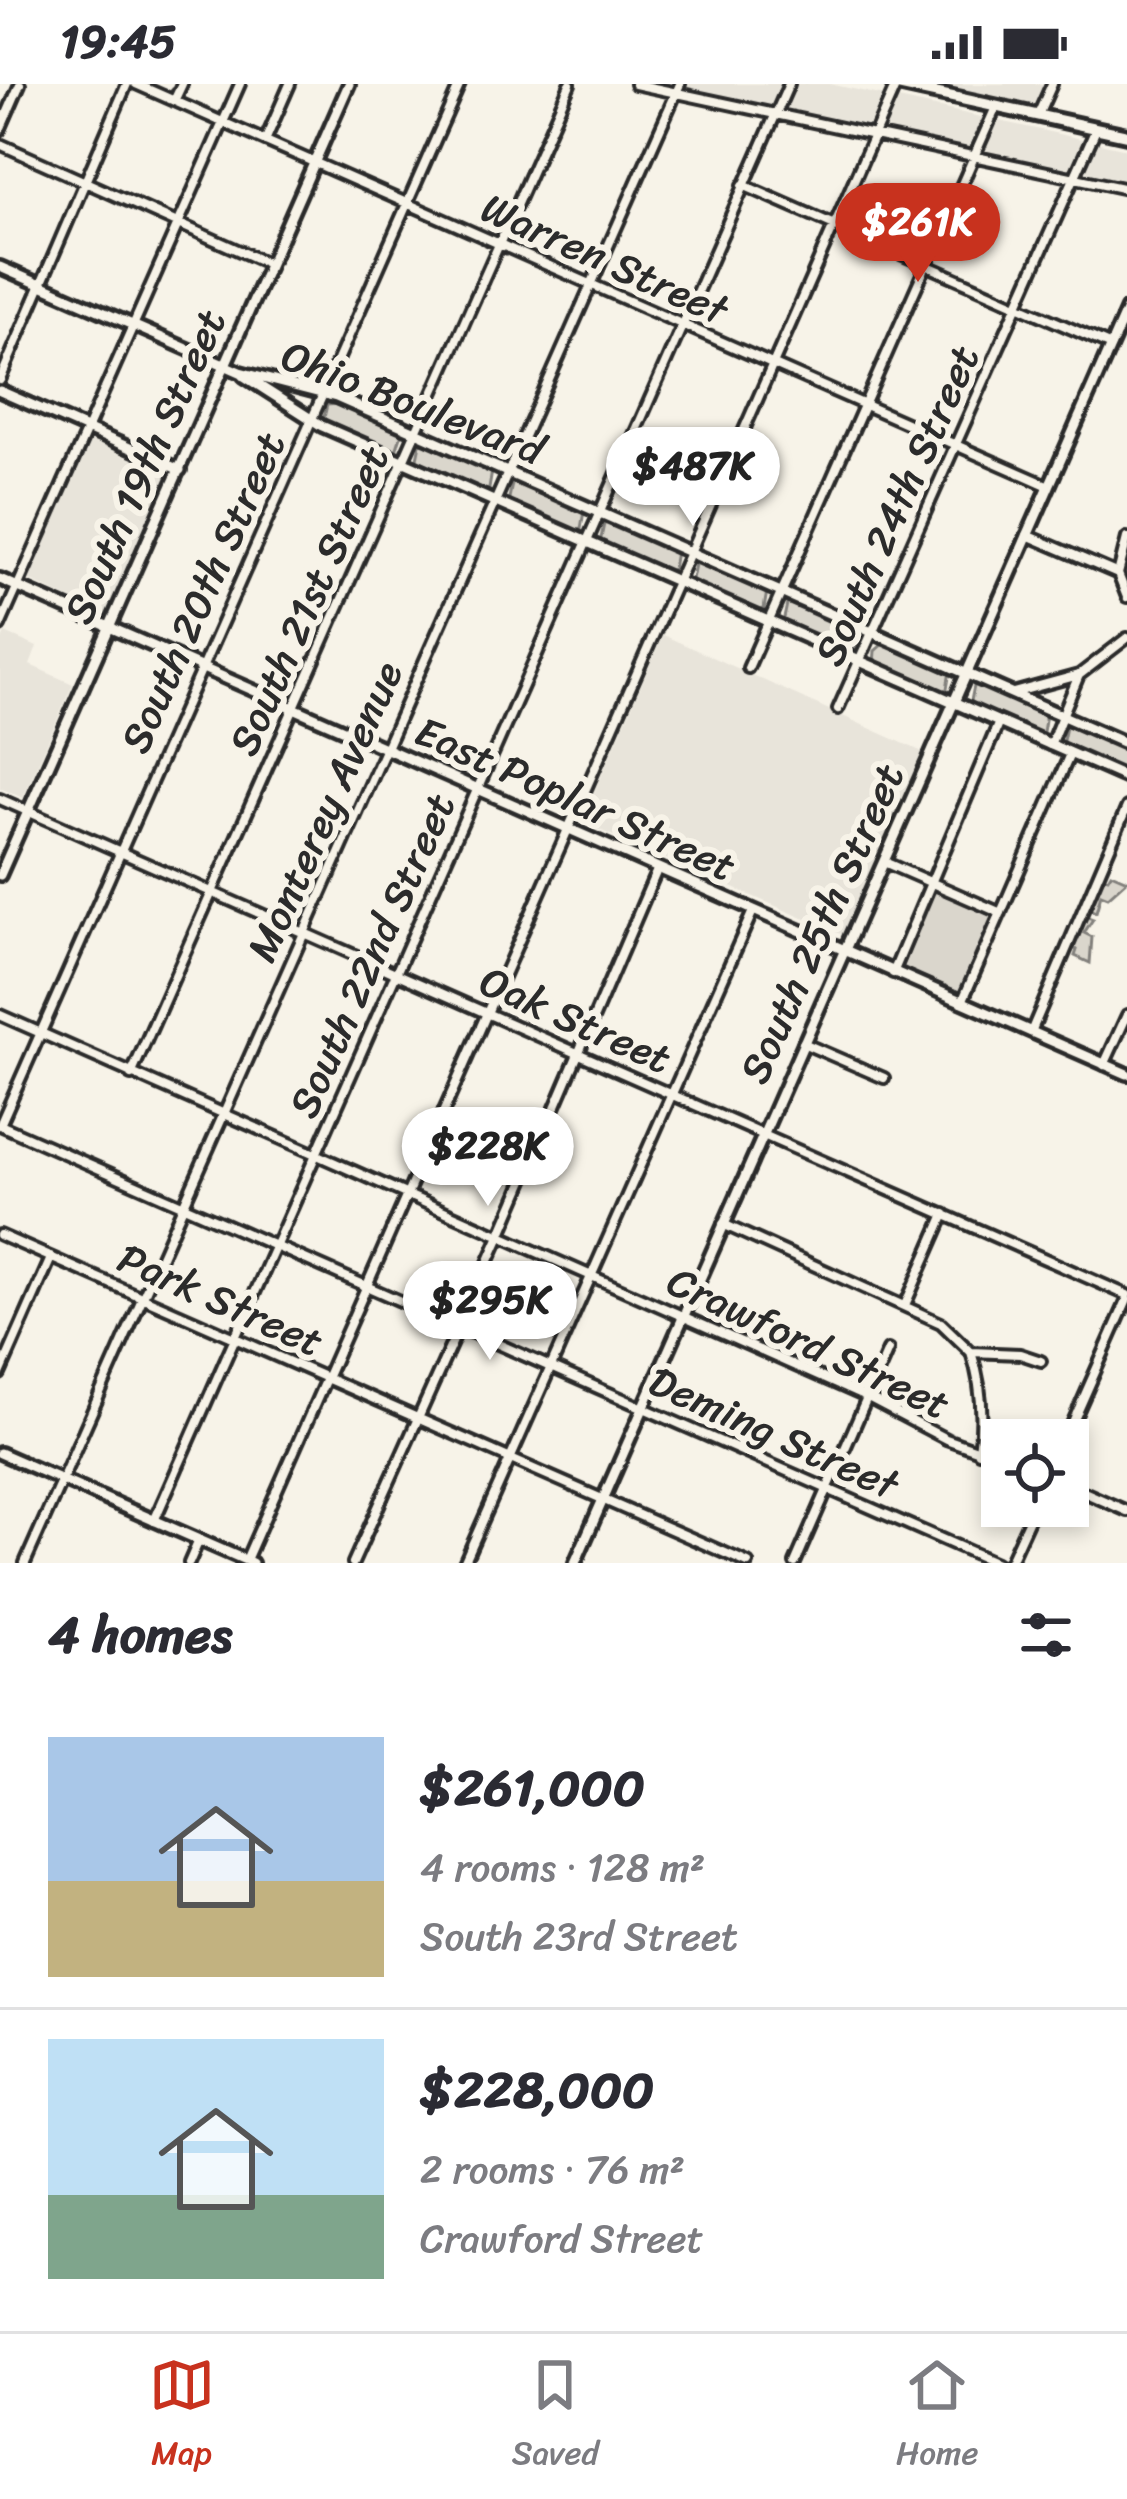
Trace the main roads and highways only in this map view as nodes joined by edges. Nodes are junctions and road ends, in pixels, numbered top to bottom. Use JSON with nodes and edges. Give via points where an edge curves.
{"nodes":[{"id":1,"x":895,"y":84,"type":"edge"},
{"id":2,"x":1127,"y":135,"type":"edge"}],
"edges":[{"from":1,"to":2,"type":"main road"}]}
